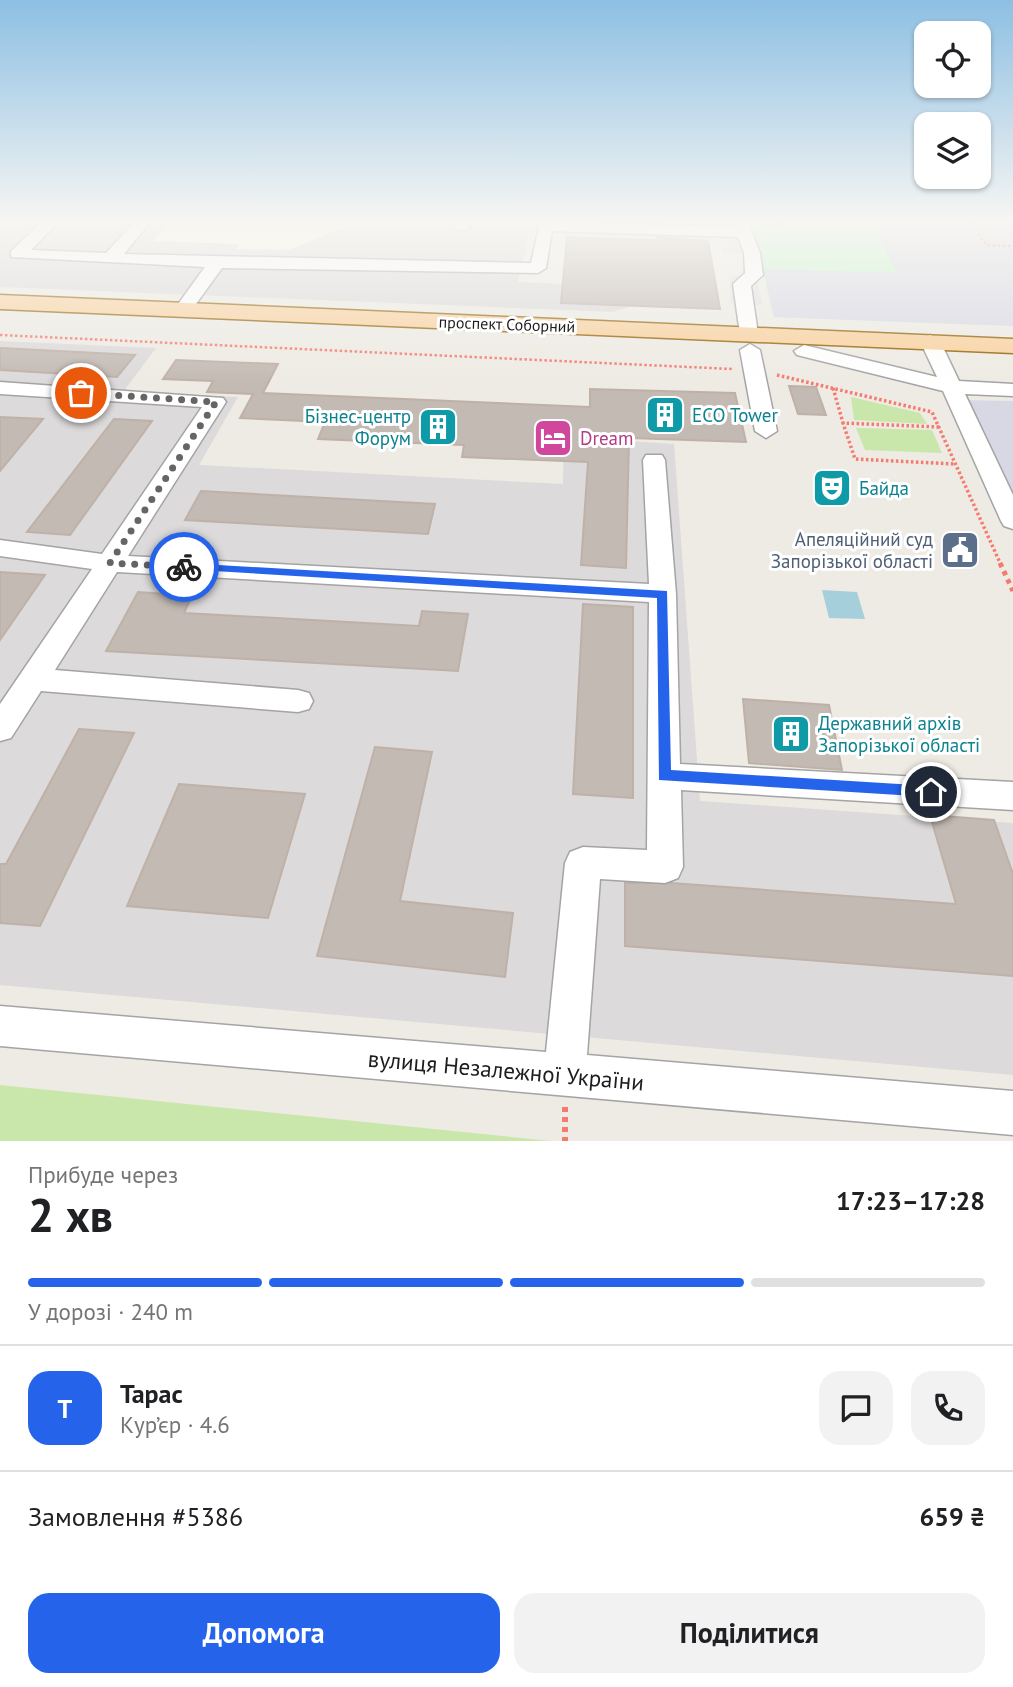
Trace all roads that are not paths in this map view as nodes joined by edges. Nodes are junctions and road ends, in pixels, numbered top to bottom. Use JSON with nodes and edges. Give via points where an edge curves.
{"nodes":[{"id":1,"x":208,"y":275,"type":"edge"},
{"id":2,"x":754,"y":275,"type":"edge"},
{"id":3,"x":0,"y":302,"type":"edge"},
{"id":4,"x":182,"y":311,"type":"junction"},
{"id":5,"x":0,"y":319,"type":"edge"},
{"id":6,"x":1013,"y":346,"type":"edge"},
{"id":7,"x":933,"y":350,"type":"junction"},
{"id":8,"x":751,"y":351,"type":"junction"},
{"id":9,"x":804,"y":351,"type":"junction"},
{"id":10,"x":1013,"y":361,"type":"edge"},
{"id":11,"x":951,"y":387,"type":"junction"},
{"id":12,"x":0,"y":388,"type":"edge"},
{"id":13,"x":1013,"y":390,"type":"edge"},
{"id":14,"x":766,"y":431,"type":"dead end"},
{"id":15,"x":654,"y":460,"type":"dead end"},
{"id":16,"x":1013,"y":521,"type":"edge"},
{"id":17,"x":0,"y":548,"type":"edge"},
{"id":18,"x":110,"y":563,"type":"junction"},
{"id":19,"x":663,"y":594,"type":"junction"},
{"id":20,"x":33,"y":679,"type":"junction"},
{"id":21,"x":298,"y":701,"type":"dead end"},
{"id":22,"x":0,"y":729,"type":"edge"},
{"id":23,"x":664,"y":776,"type":"junction"},
{"id":24,"x":1013,"y":796,"type":"edge"},
{"id":25,"x":0,"y":1026,"type":"edge"},
{"id":26,"x":565,"y":1075,"type":"junction"},
{"id":27,"x":1013,"y":1113,"type":"edge"}],
"edges":[{"from":1,"to":4,"type":"street"},
{"from":2,"to":8,"type":"lane","via":[[742,284]]},
{"from":3,"to":4,"type":"main road","name":"проспект Соборний"},
{"from":4,"to":8,"type":"main road","name":"проспект Соборний"},
{"from":5,"to":8,"type":"main road","name":"проспект Соборний"},
{"from":6,"to":7,"type":"main road","name":"проспект Соборний"},
{"from":7,"to":8,"type":"main road","name":"проспект Соборний"},
{"from":7,"to":9,"type":"main road","name":"проспект Соборний"},
{"from":7,"to":10,"type":"main road","name":"проспект Соборний"},
{"from":7,"to":11,"type":"street"},
{"from":8,"to":9,"type":"main road","name":"проспект Соборний"},
{"from":8,"to":14,"type":"street"},
{"from":9,"to":11,"type":"street"},
{"from":11,"to":13,"type":"street"},
{"from":11,"to":16,"type":"street"},
{"from":12,"to":18,"type":"street","via":[[216,402]]},
{"from":15,"to":19,"type":"street"},
{"from":17,"to":18,"type":"street"},
{"from":18,"to":19,"type":"street"},
{"from":18,"to":20,"type":"street"},
{"from":19,"to":23,"type":"street"},
{"from":20,"to":21,"type":"lane"},
{"from":20,"to":22,"type":"street"},
{"from":23,"to":24,"type":"street"},
{"from":23,"to":26,"type":"street","via":[[665,867],[583,863]]},
{"from":25,"to":26,"type":"street","name":"вулиця Незалежної України"},
{"from":26,"to":27,"type":"street","name":"вулиця Незалежної України"}]}
